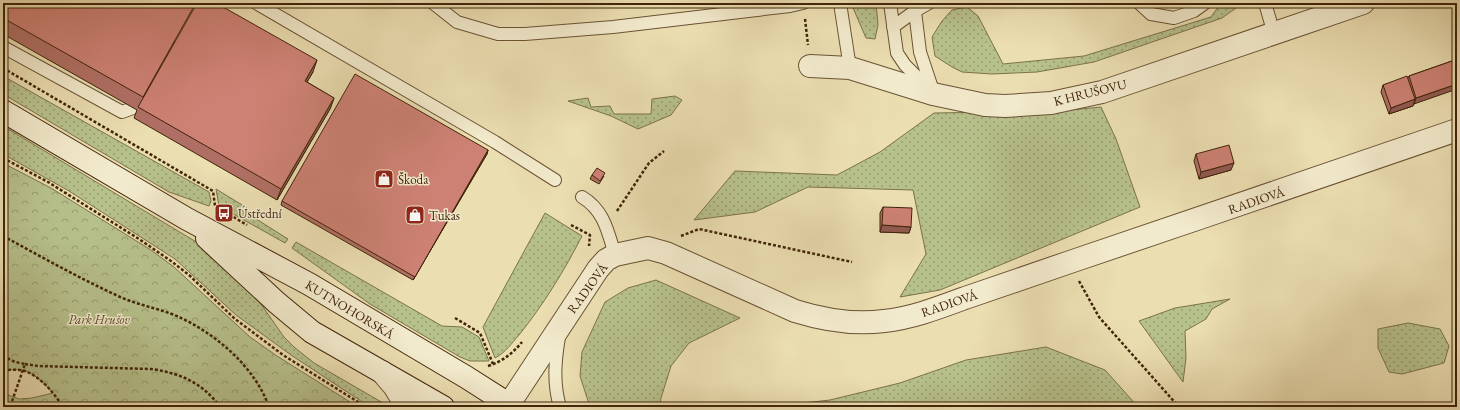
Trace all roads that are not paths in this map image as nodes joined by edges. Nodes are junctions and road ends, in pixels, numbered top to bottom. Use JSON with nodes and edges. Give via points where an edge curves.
{"nodes":[{"id":1,"x":256,"y":3,"type":"edge"},
{"id":2,"x":433,"y":3,"type":"edge"},
{"id":3,"x":803,"y":3,"type":"edge"},
{"id":4,"x":840,"y":3,"type":"edge"},
{"id":5,"x":890,"y":3,"type":"edge"},
{"id":6,"x":929,"y":3,"type":"edge"},
{"id":7,"x":1140,"y":3,"type":"edge"},
{"id":8,"x":1205,"y":3,"type":"edge"},
{"id":9,"x":1265,"y":3,"type":"edge"},
{"id":10,"x":1363,"y":3,"type":"edge"},
{"id":11,"x":914,"y":7,"type":"edge"},
{"id":12,"x":893,"y":27,"type":"junction"},
{"id":13,"x":1274,"y":34,"type":"junction"},
{"id":14,"x":3,"y":47,"type":"edge"},
{"id":15,"x":810,"y":66,"type":"road end"},
{"id":16,"x":850,"y":68,"type":"junction"},
{"id":17,"x":933,"y":94,"type":"junction"},
{"id":18,"x":133,"y":108,"type":"edge"},
{"id":19,"x":3,"y":111,"type":"edge"},
{"id":20,"x":1457,"y":130,"type":"edge"},
{"id":21,"x":556,"y":180,"type":"dead end"},
{"id":22,"x":582,"y":197,"type":"dead end"},
{"id":23,"x":187,"y":219,"type":"junction"},
{"id":24,"x":615,"y":255,"type":"junction"},
{"id":25,"x":561,"y":324,"type":"junction"},
{"id":26,"x":382,"y":372,"type":"junction"},
{"id":27,"x":509,"y":406,"type":"edge"},
{"id":28,"x":407,"y":407,"type":"edge"},
{"id":29,"x":443,"y":407,"type":"edge"},
{"id":30,"x":560,"y":407,"type":"edge"}],
"edges":[{"from":1,"to":21,"type":"lane"},
{"from":2,"to":3,"type":"lane","via":[[457,22],[498,34],[613,27]]},
{"from":4,"to":16,"type":"lane"},
{"from":5,"to":12,"type":"lane"},
{"from":6,"to":11,"type":"lane"},
{"from":7,"to":8,"type":"lane","via":[[1151,14],[1174,18],[1194,11]]},
{"from":9,"to":13,"type":"lane"},
{"from":10,"to":13,"type":"street","name":"K HRUŠOVU"},
{"from":11,"to":12,"type":"lane"},
{"from":11,"to":17,"type":"lane","via":[[920,52]]},
{"from":12,"to":17,"type":"lane","via":[[897,53],[905,66]]},
{"from":13,"to":17,"type":"street","name":"K HRUŠOVU","via":[[1074,99],[1028,105],[992,105]]},
{"from":14,"to":18,"type":"lane","via":[[122,112]]},
{"from":15,"to":16,"type":"street","name":"K HRUŠOVU"},
{"from":16,"to":17,"type":"street","name":"K HRUŠOVU"},
{"from":19,"to":23,"type":"street","name":"KUTNOHORSKÁ"},
{"from":20,"to":24,"type":"street","name":"RADIOVÁ","via":[[924,312],[883,321],[863,323],[817,318],[795,311],[666,253],[648,248]]},
{"from":22,"to":24,"type":"lane","via":[[601,215],[607,226]]},
{"from":23,"to":26,"type":"street","name":"KUTNOHORSKÁ","via":[[312,332]]},
{"from":23,"to":27,"type":"street","name":"KUTNOHORSKÁ","via":[[309,284],[466,377]]},
{"from":24,"to":25,"type":"street","name":"RADIOVÁ","via":[[598,269]]},
{"from":25,"to":27,"type":"street","name":"RADIOVÁ"},
{"from":25,"to":30,"type":"lane","via":[[555,369],[556,392]]},
{"from":26,"to":28,"type":"street"},
{"from":26,"to":29,"type":"street","name":"KUTNOHORSKÁ"}]}
